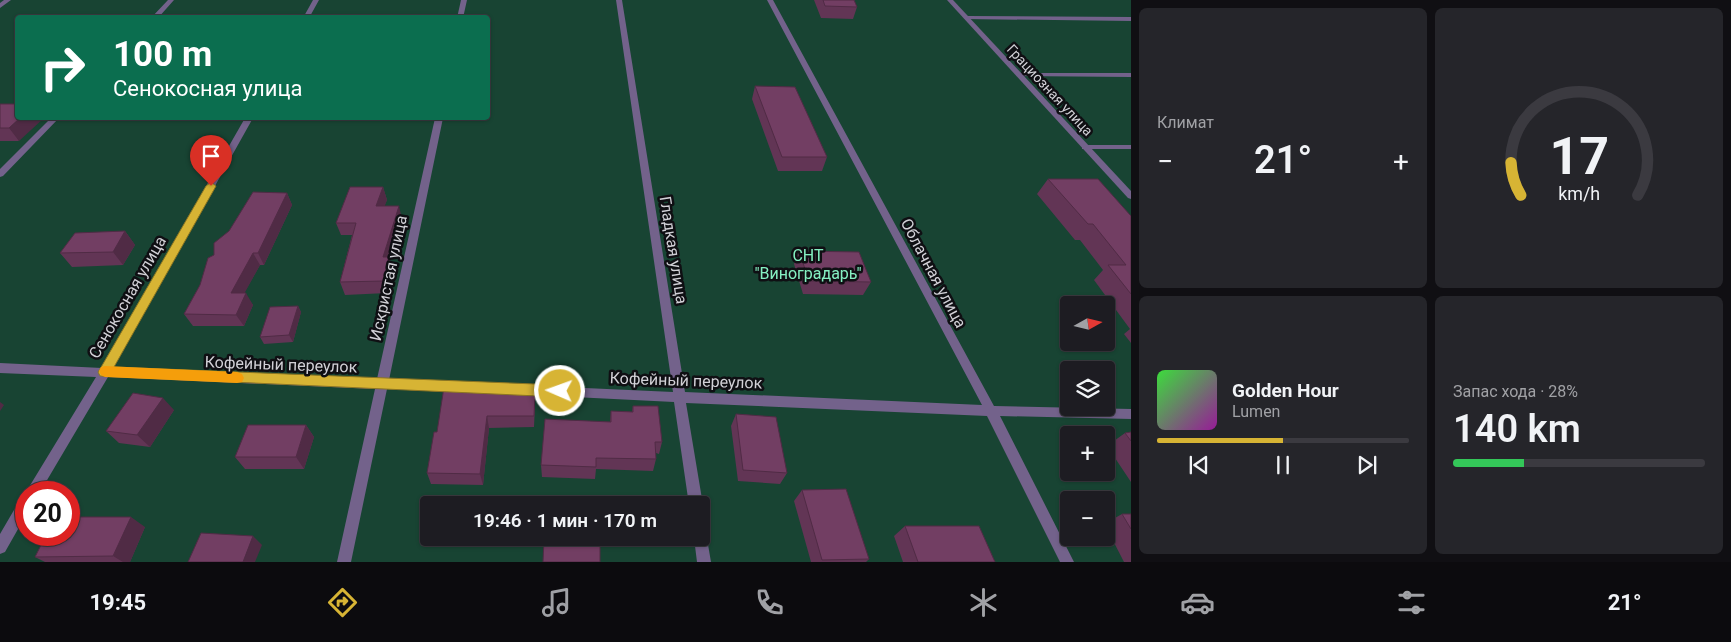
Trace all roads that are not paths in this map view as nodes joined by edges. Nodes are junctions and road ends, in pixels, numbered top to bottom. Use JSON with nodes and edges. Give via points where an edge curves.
{"nodes":[{"id":1,"x":8,"y":0,"type":"edge"},
{"id":2,"x":171,"y":0,"type":"edge"},
{"id":3,"x":316,"y":0,"type":"edge"},
{"id":4,"x":464,"y":0,"type":"edge"},
{"id":5,"x":619,"y":0,"type":"edge"},
{"id":6,"x":770,"y":0,"type":"edge"},
{"id":7,"x":950,"y":0,"type":"edge"},
{"id":8,"x":0,"y":6,"type":"edge"},
{"id":9,"x":157,"y":15,"type":"edge"},
{"id":10,"x":308,"y":15,"type":"edge"},
{"id":11,"x":461,"y":15,"type":"edge"},
{"id":12,"x":967,"y":18,"type":"junction"},
{"id":13,"x":1131,"y":19,"type":"edge"},
{"id":14,"x":1019,"y":75,"type":"junction"},
{"id":15,"x":1131,"y":75,"type":"edge"},
{"id":16,"x":53,"y":120,"type":"edge"},
{"id":17,"x":248,"y":120,"type":"edge"},
{"id":18,"x":438,"y":120,"type":"edge"},
{"id":19,"x":1086,"y":147,"type":"junction"},
{"id":20,"x":1131,"y":148,"type":"edge"},
{"id":21,"x":0,"y":174,"type":"edge"},
{"id":22,"x":1131,"y":196,"type":"edge"},
{"id":23,"x":0,"y":368,"type":"edge"},
{"id":24,"x":105,"y":372,"type":"junction"},
{"id":25,"x":382,"y":384,"type":"junction"},
{"id":26,"x":679,"y":396,"type":"junction"},
{"id":27,"x":991,"y":410,"type":"junction"},
{"id":28,"x":1131,"y":414,"type":"edge"},
{"id":29,"x":39,"y":481,"type":"edge"},
{"id":30,"x":695,"y":496,"type":"edge"},
{"id":31,"x":15,"y":522,"type":"edge"},
{"id":32,"x":702,"y":546,"type":"edge"},
{"id":33,"x":0,"y":547,"type":"edge"},
{"id":34,"x":344,"y":562,"type":"edge"},
{"id":35,"x":704,"y":562,"type":"edge"},
{"id":36,"x":1066,"y":562,"type":"edge"}],
"edges":[{"from":1,"to":8,"type":"street"},
{"from":2,"to":9,"type":"street"},
{"from":3,"to":10,"type":"street"},
{"from":4,"to":11,"type":"street"},
{"from":5,"to":26,"type":"street","name":"Гладкая улица"},
{"from":6,"to":27,"type":"street","name":"Облачная улица"},
{"from":7,"to":12,"type":"street","name":"Грациозная улица"},
{"from":12,"to":13,"type":"street"},
{"from":12,"to":14,"type":"street","name":"Грациозная улица"},
{"from":14,"to":15,"type":"street"},
{"from":14,"to":19,"type":"street","name":"Грациозная улица"},
{"from":16,"to":21,"type":"street"},
{"from":17,"to":24,"type":"street","name":"Сенокосная улица"},
{"from":18,"to":25,"type":"street","name":"Искристая улица"},
{"from":19,"to":20,"type":"street"},
{"from":19,"to":22,"type":"street","name":"Грациозная улица"},
{"from":23,"to":24,"type":"street","name":"Кофейный переулок"},
{"from":24,"to":25,"type":"street","name":"Кофейный переулок"},
{"from":24,"to":29,"type":"street","name":"Сенокосная улица"},
{"from":25,"to":26,"type":"street","name":"Кофейный переулок"},
{"from":25,"to":34,"type":"street","name":"Искристая улица"},
{"from":26,"to":27,"type":"street","name":"Кофейный переулок"},
{"from":26,"to":30,"type":"street","name":"Гладкая улица"},
{"from":27,"to":28,"type":"street","name":"Кофейный переулок"},
{"from":27,"to":36,"type":"street","name":"Облачная улица"},
{"from":31,"to":33,"type":"street"},
{"from":32,"to":35,"type":"street"}]}
